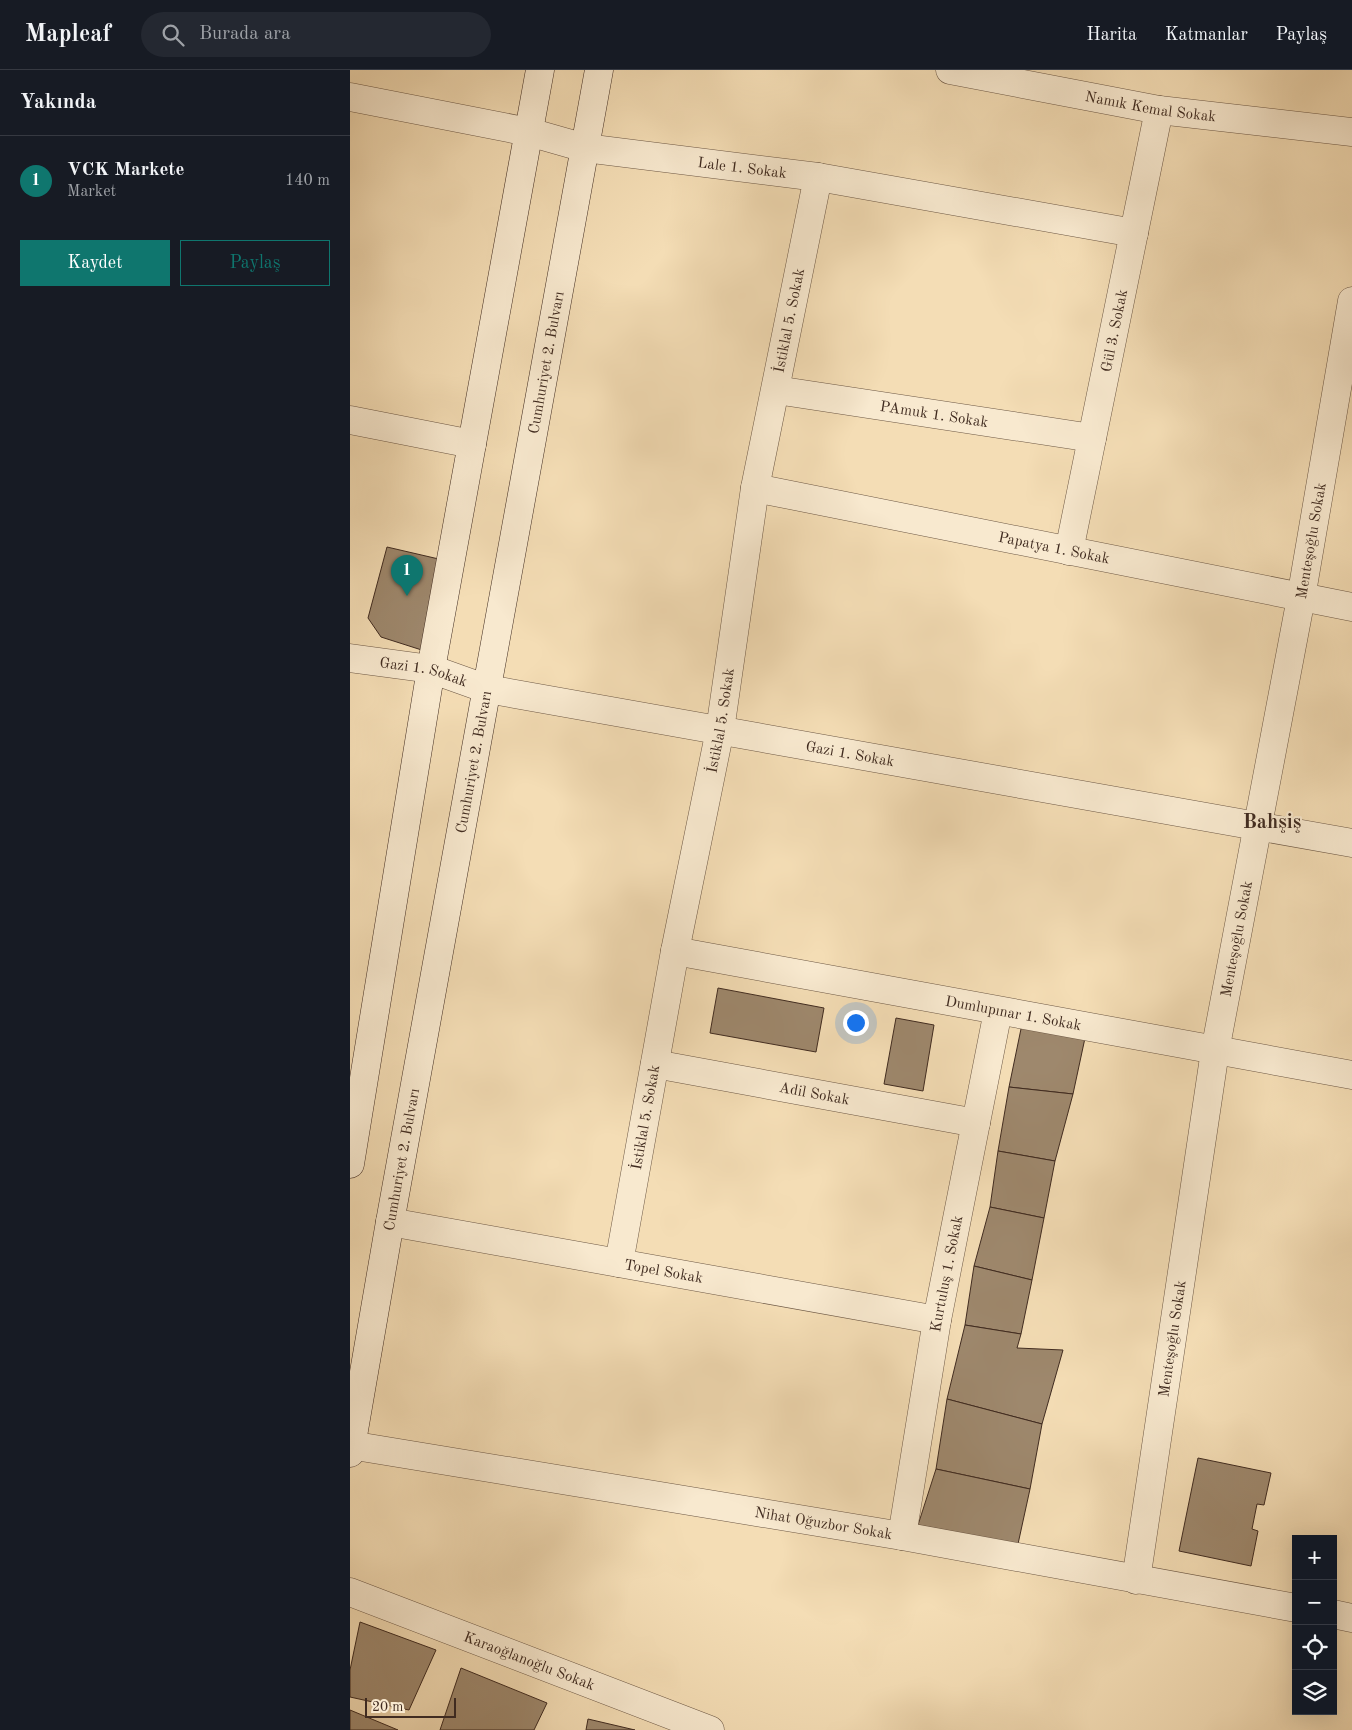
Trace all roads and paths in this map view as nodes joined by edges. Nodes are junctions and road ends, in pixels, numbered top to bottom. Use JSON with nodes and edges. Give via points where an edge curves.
{"nodes":[{"id":1,"x":540,"y":70,"type":"edge"},
{"id":2,"x":599,"y":70,"type":"edge"},
{"id":3,"x":950,"y":70,"type":"edge"},
{"id":4,"x":350,"y":97,"type":"edge"},
{"id":5,"x":1159,"y":110,"type":"junction"},
{"id":6,"x":529,"y":132,"type":"junction"},
{"id":7,"x":1352,"y":132,"type":"edge"},
{"id":8,"x":585,"y":148,"type":"junction"},
{"id":9,"x":818,"y":176,"type":"junction"},
{"id":10,"x":1134,"y":233,"type":"junction"},
{"id":11,"x":1352,"y":301,"type":"edge"},
{"id":12,"x":776,"y":390,"type":"junction"},
{"id":13,"x":350,"y":420,"type":"edge"},
{"id":14,"x":1092,"y":438,"type":"junction"},
{"id":15,"x":472,"y":444,"type":"junction"},
{"id":16,"x":756,"y":488,"type":"junction"},
{"id":17,"x":1069,"y":551,"type":"junction"},
{"id":18,"x":1301,"y":598,"type":"junction"},
{"id":19,"x":1352,"y":607,"type":"edge"},
{"id":20,"x":350,"y":658,"type":"edge"},
{"id":21,"x":432,"y":669,"type":"junction"},
{"id":22,"x":487,"y":688,"type":"junction"},
{"id":23,"x":720,"y":730,"type":"junction"},
{"id":24,"x":1259,"y":827,"type":"junction"},
{"id":25,"x":1352,"y":843,"type":"edge"},
{"id":26,"x":675,"y":951,"type":"junction"},
{"id":27,"x":998,"y":1010,"type":"junction"},
{"id":28,"x":1215,"y":1051,"type":"junction"},
{"id":29,"x":655,"y":1064,"type":"junction"},
{"id":30,"x":1352,"y":1075,"type":"edge"},
{"id":31,"x":976,"y":1123,"type":"junction"},
{"id":32,"x":350,"y":1164,"type":"edge"},
{"id":33,"x":390,"y":1222,"type":"junction"},
{"id":34,"x":619,"y":1263,"type":"junction"},
{"id":35,"x":937,"y":1320,"type":"junction"},
{"id":36,"x":351,"y":1447,"type":"edge"},
{"id":37,"x":902,"y":1536,"type":"junction"},
{"id":38,"x":1136,"y":1580,"type":"junction"},
{"id":39,"x":350,"y":1592,"type":"edge"},
{"id":40,"x":1292,"y":1607,"type":"edge"},
{"id":41,"x":1352,"y":1614,"type":"edge"},
{"id":42,"x":1337,"y":1615,"type":"edge"},
{"id":43,"x":1352,"y":1618,"type":"edge"},
{"id":44,"x":710,"y":1730,"type":"edge"}],
"edges":[{"from":1,"to":6,"type":"street"},
{"from":2,"to":8,"type":"street","name":"Cumhuriyet 2. Bulvarı"},
{"from":3,"to":5,"type":"street","name":"Namık Kemal Sokak"},
{"from":4,"to":6,"type":"street","name":"Lale 1. Sokak"},
{"from":5,"to":7,"type":"street","name":"Namık Kemal Sokak"},
{"from":5,"to":10,"type":"street","name":"Gül 3. Sokak"},
{"from":6,"to":8,"type":"street","name":"Lale 1. Sokak"},
{"from":6,"to":15,"type":"street"},
{"from":8,"to":9,"type":"street","name":"Lale 1. Sokak"},
{"from":8,"to":22,"type":"street","name":"Cumhuriyet 2. Bulvarı"},
{"from":9,"to":10,"type":"street","name":"Lale 1. Sokak"},
{"from":9,"to":12,"type":"street","name":"İstiklal 5. Sokak"},
{"from":10,"to":14,"type":"street","name":"Gül 3. Sokak"},
{"from":11,"to":18,"type":"street","name":"Menteşoğlu Sokak"},
{"from":12,"to":14,"type":"street","name":"PAmuk 1. Sokak"},
{"from":12,"to":16,"type":"street","name":"İstiklal 5. Sokak"},
{"from":13,"to":15,"type":"street"},
{"from":14,"to":17,"type":"street","name":"Gül 3. Sokak"},
{"from":15,"to":21,"type":"street"},
{"from":16,"to":17,"type":"street","name":"Papatya 1. Sokak"},
{"from":16,"to":23,"type":"street","name":"İstiklal 5. Sokak"},
{"from":17,"to":18,"type":"street","name":"Papatya 1. Sokak"},
{"from":18,"to":19,"type":"street","name":"Papatya 1. Sokak"},
{"from":18,"to":24,"type":"street","name":"Menteşoğlu Sokak"},
{"from":20,"to":21,"type":"street","name":"Gazi 1. Sokak"},
{"from":21,"to":22,"type":"street","name":"Gazi 1. Sokak"},
{"from":21,"to":32,"type":"street"},
{"from":22,"to":23,"type":"street","name":"Gazi 1. Sokak"},
{"from":22,"to":33,"type":"street","name":"Cumhuriyet 2. Bulvarı"},
{"from":23,"to":24,"type":"street","name":"Gazi 1. Sokak"},
{"from":23,"to":26,"type":"street","name":"İstiklal 5. Sokak"},
{"from":24,"to":25,"type":"street","name":"Gazi 1. Sokak"},
{"from":24,"to":28,"type":"street","name":"Menteşoğlu Sokak"},
{"from":26,"to":27,"type":"street","name":"Dumlupınar 1. Sokak"},
{"from":26,"to":29,"type":"street","name":"İstiklal 5. Sokak"},
{"from":27,"to":28,"type":"street","name":"Dumlupınar 1. Sokak"},
{"from":27,"to":31,"type":"street","name":"Kurtuluş 1. Sokak"},
{"from":28,"to":30,"type":"street","name":"Dumlupınar 1. Sokak"},
{"from":28,"to":38,"type":"street","name":"Menteşoğlu Sokak"},
{"from":29,"to":31,"type":"street","name":"Adil Sokak"},
{"from":29,"to":34,"type":"street","name":"İstiklal 5. Sokak"},
{"from":31,"to":35,"type":"street","name":"Kurtuluş 1. Sokak"},
{"from":33,"to":34,"type":"street","name":"Topel Sokak"},
{"from":33,"to":36,"type":"street","name":"Cumhuriyet 2. Bulvarı"},
{"from":34,"to":35,"type":"street","name":"Topel Sokak"},
{"from":35,"to":37,"type":"street","name":"Kurtuluş 1. Sokak"},
{"from":36,"to":37,"type":"street","name":"Nihat Oğuzbor Sokak"},
{"from":37,"to":38,"type":"street","name":"Nihat Oğuzbor Sokak"},
{"from":38,"to":40,"type":"street","name":"Nihat Oğuzbor Sokak"},
{"from":39,"to":44,"type":"street","name":"Karaoğlanoğlu Sokak"},
{"from":41,"to":43,"type":"street"},
{"from":42,"to":43,"type":"street"}]}
